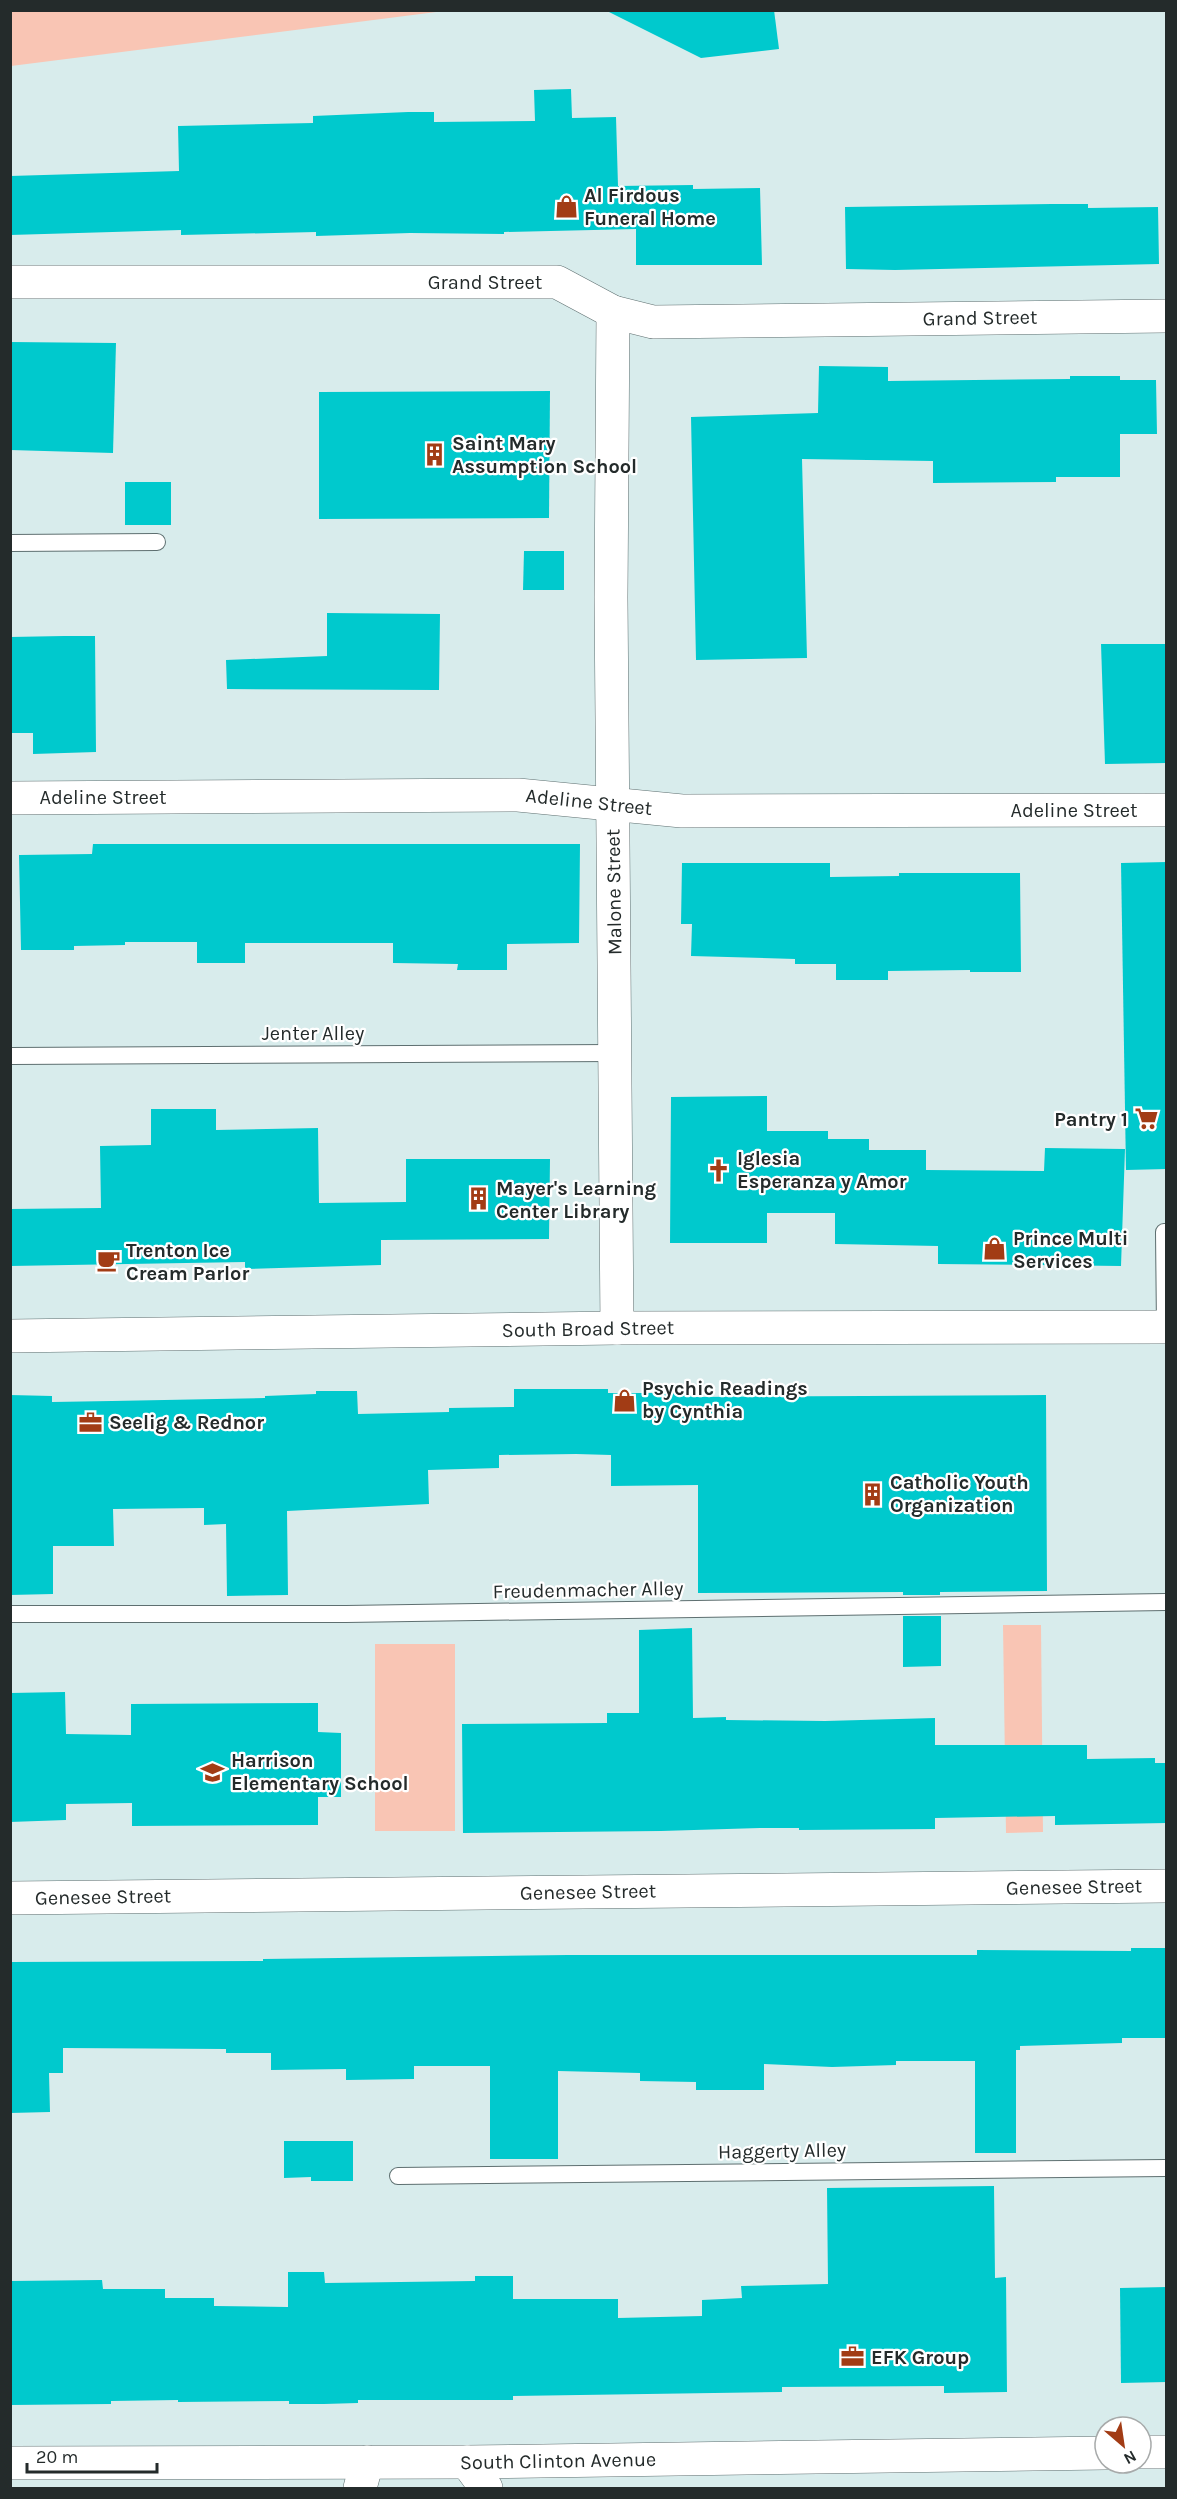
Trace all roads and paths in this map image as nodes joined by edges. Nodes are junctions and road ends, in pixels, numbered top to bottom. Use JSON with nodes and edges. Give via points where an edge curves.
{"nodes":[{"id":1,"x":10,"y":282,"type":"edge"},
{"id":2,"x":613,"y":312,"type":"junction"},
{"id":3,"x":1167,"y":316,"type":"edge"},
{"id":4,"x":157,"y":542,"type":"dead end"},
{"id":5,"x":10,"y":543,"type":"edge"},
{"id":6,"x":10,"y":798,"type":"edge"},
{"id":7,"x":613,"y":803,"type":"junction"},
{"id":8,"x":1167,"y":810,"type":"edge"},
{"id":9,"x":616,"y":1053,"type":"junction"},
{"id":10,"x":10,"y":1056,"type":"edge"},
{"id":11,"x":1167,"y":1232,"type":"edge"},
{"id":12,"x":1166,"y":1327,"type":"edge"},
{"id":13,"x":617,"y":1328,"type":"junction"},
{"id":14,"x":10,"y":1336,"type":"edge"},
{"id":15,"x":1167,"y":1602,"type":"edge"},
{"id":16,"x":10,"y":1614,"type":"edge"},
{"id":17,"x":1167,"y":1886,"type":"edge"},
{"id":18,"x":10,"y":1899,"type":"edge"},
{"id":19,"x":1167,"y":2168,"type":"edge"},
{"id":20,"x":398,"y":2176,"type":"dead end"},
{"id":21,"x":1093,"y":2453,"type":"edge"},
{"id":22,"x":467,"y":2462,"type":"junction"},
{"id":23,"x":10,"y":2463,"type":"edge"},
{"id":24,"x":364,"y":2475,"type":"edge"},
{"id":25,"x":486,"y":2488,"type":"edge"}],
"edges":[{"from":1,"to":2,"type":"street","name":"Grand Street","via":[[557,282]]},
{"from":2,"to":3,"type":"street","name":"Grand Street","via":[[653,322]]},
{"from":2,"to":7,"type":"street","name":"Malone Street"},
{"from":4,"to":5,"type":"lane"},
{"from":6,"to":7,"type":"street","name":"Adeline Street","via":[[506,795]]},
{"from":7,"to":8,"type":"street","name":"Adeline Street","via":[[682,812]]},
{"from":7,"to":9,"type":"street","name":"Malone Street"},
{"from":9,"to":10,"type":"lane","name":"Jenter Alley"},
{"from":9,"to":13,"type":"street","name":"Malone Street"},
{"from":11,"to":12,"type":"lane"},
{"from":12,"to":13,"type":"street","name":"South Broad Street"},
{"from":13,"to":14,"type":"street","name":"South Broad Street"},
{"from":15,"to":16,"type":"lane","name":"Freudenmacher Alley","via":[[346,1614]]},
{"from":17,"to":18,"type":"street","name":"Genesee Street"},
{"from":19,"to":20,"type":"lane","name":"Haggerty Alley"},
{"from":21,"to":22,"type":"street","name":"South Clinton Avenue"},
{"from":22,"to":24,"type":"street","name":"South Clinton Avenue"},
{"from":22,"to":25,"type":"street"},
{"from":23,"to":24,"type":"street","name":"South Clinton Avenue"}]}
